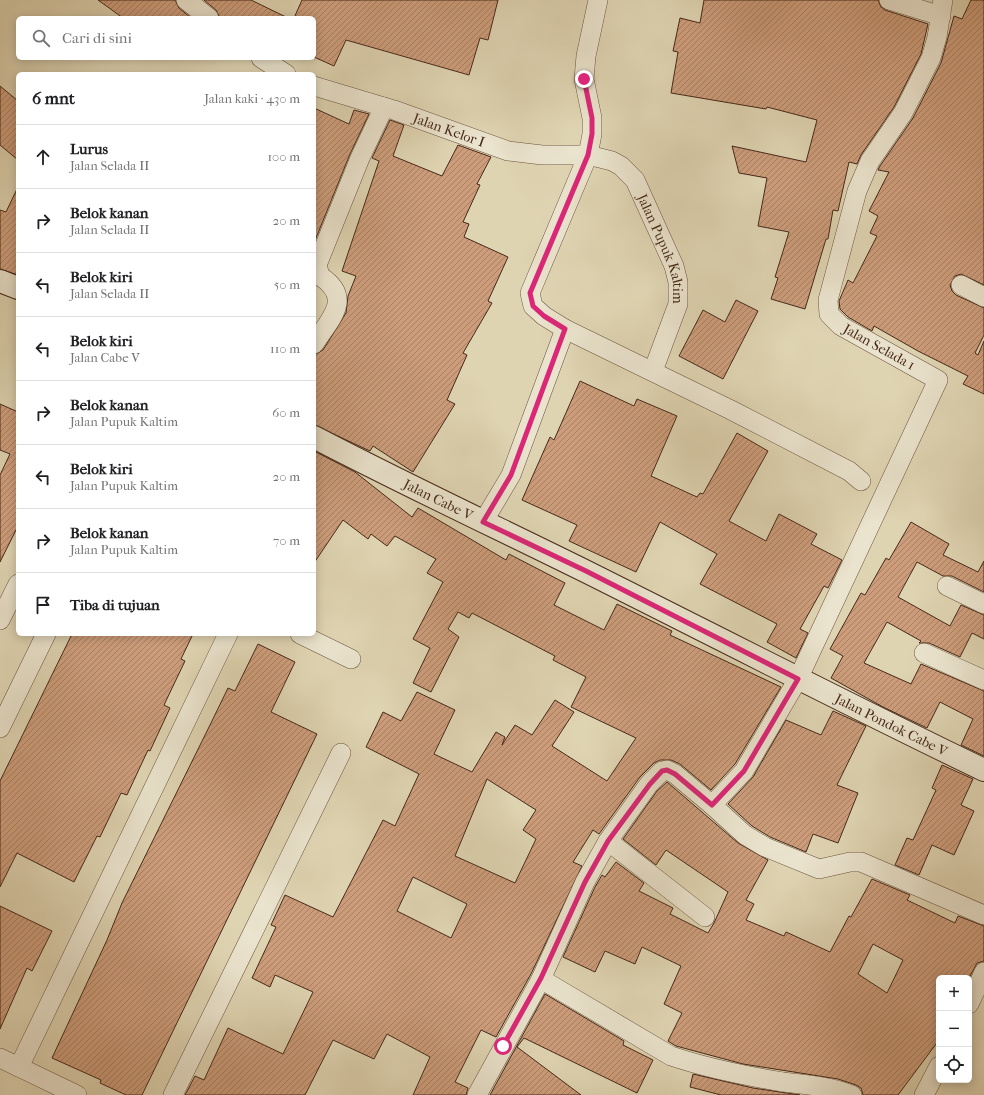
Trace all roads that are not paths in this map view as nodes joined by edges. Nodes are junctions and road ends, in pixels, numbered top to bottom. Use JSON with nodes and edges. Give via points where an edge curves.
{"nodes":[{"id":1,"x":186,"y":0,"type":"edge"},
{"id":2,"x":598,"y":0,"type":"edge"},
{"id":3,"x":888,"y":0,"type":"edge"},
{"id":4,"x":942,"y":8,"type":"edge"},
{"id":5,"x":206,"y":16,"type":"edge"},
{"id":6,"x":264,"y":60,"type":"edge"},
{"id":7,"x":283,"y":72,"type":"edge"},
{"id":8,"x":316,"y":87,"type":"edge"},
{"id":9,"x":384,"y":106,"type":"junction"},
{"id":10,"x":588,"y":155,"type":"junction"},
{"id":11,"x":0,"y":281,"type":"edge"},
{"id":12,"x":961,"y":285,"type":"dead end"},
{"id":13,"x":16,"y":287,"type":"edge"},
{"id":14,"x":984,"y":297,"type":"edge"},
{"id":15,"x":565,"y":329,"type":"junction"},
{"id":16,"x":316,"y":341,"type":"edge"},
{"id":17,"x":654,"y":371,"type":"junction"},
{"id":18,"x":316,"y":438,"type":"edge"},
{"id":19,"x":861,"y":481,"type":"dead end"},
{"id":20,"x":483,"y":522,"type":"junction"},
{"id":21,"x":947,"y":586,"type":"dead end"},
{"id":22,"x":16,"y":588,"type":"edge"},
{"id":23,"x":984,"y":604,"type":"edge"},
{"id":24,"x":0,"y":620,"type":"edge"},
{"id":25,"x":45,"y":636,"type":"edge"},
{"id":26,"x":227,"y":636,"type":"edge"},
{"id":27,"x":304,"y":636,"type":"edge"},
{"id":28,"x":924,"y":653,"type":"dead end"},
{"id":29,"x":351,"y":660,"type":"dead end"},
{"id":30,"x":798,"y":679,"type":"junction"},
{"id":31,"x":984,"y":680,"type":"edge"},
{"id":32,"x":0,"y":728,"type":"edge"},
{"id":33,"x":341,"y":753,"type":"dead end"},
{"id":34,"x":984,"y":770,"type":"edge"},
{"id":35,"x":712,"y":805,"type":"junction"},
{"id":36,"x":608,"y":841,"type":"junction"},
{"id":37,"x":984,"y":915,"type":"edge"},
{"id":38,"x":705,"y":917,"type":"dead end"},
{"id":39,"x":984,"y":972,"type":"edge"},
{"id":40,"x":541,"y":978,"type":"junction"},
{"id":41,"x":972,"y":998,"type":"edge"},
{"id":42,"x":0,"y":1058,"type":"edge"},
{"id":43,"x":19,"y":1067,"type":"junction"},
{"id":44,"x":936,"y":1072,"type":"edge"},
{"id":45,"x":77,"y":1095,"type":"edge"},
{"id":46,"x":173,"y":1095,"type":"edge"},
{"id":47,"x":477,"y":1095,"type":"edge"},
{"id":48,"x":852,"y":1095,"type":"edge"},
{"id":49,"x":924,"y":1095,"type":"edge"}],
"edges":[{"from":1,"to":5,"type":"street"},
{"from":2,"to":10,"type":"street","via":[[586,56],[584,79],[592,118]]},
{"from":3,"to":4,"type":"street"},
{"from":4,"to":30,"type":"street","name":"Jalan Selada 1","via":[[931,58],[903,113],[870,161],[857,191],[828,300],[830,314],[841,326],[938,380]]},
{"from":6,"to":7,"type":"street"},
{"from":8,"to":9,"type":"street","name":"Jalan Kelor I"},
{"from":9,"to":10,"type":"street","name":"Jalan Kelor I","via":[[508,151],[542,155]]},
{"from":9,"to":16,"type":"street","via":[[317,265],[320,276],[336,290],[339,302]]},
{"from":10,"to":15,"type":"street","via":[[530,293],[533,306]]},
{"from":10,"to":17,"type":"street","name":"Jalan Pupuk Kaltim","via":[[612,161],[635,180],[674,266],[678,282],[678,304]]},
{"from":11,"to":13,"type":"street"},
{"from":12,"to":14,"type":"street"},
{"from":15,"to":17,"type":"street"},
{"from":15,"to":20,"type":"street","via":[[511,475]]},
{"from":17,"to":19,"type":"street","via":[[803,446],[849,471]]},
{"from":18,"to":20,"type":"street","name":"Jalan Cabe V"},
{"from":20,"to":30,"type":"street","name":"Jalan Cabe V","via":[[586,571]]},
{"from":21,"to":23,"type":"street"},
{"from":22,"to":24,"type":"street"},
{"from":25,"to":32,"type":"street"},
{"from":26,"to":43,"type":"street"},
{"from":27,"to":29,"type":"street"},
{"from":28,"to":31,"type":"street"},
{"from":30,"to":34,"type":"street","name":"Jalan Pondok Cabe V"},
{"from":30,"to":35,"type":"street","via":[[744,771]]},
{"from":33,"to":46,"type":"street"},
{"from":35,"to":36,"type":"street","via":[[675,774],[667,770],[662,771]]},
{"from":35,"to":37,"type":"street","via":[[745,835],[765,847],[819,869],[861,862]]},
{"from":36,"to":38,"type":"street"},
{"from":36,"to":40,"type":"street","via":[[585,882]]},
{"from":39,"to":41,"type":"street"},
{"from":40,"to":47,"type":"street"},
{"from":40,"to":48,"type":"street","via":[[671,1056],[758,1077],[826,1086]]},
{"from":42,"to":43,"type":"street"},
{"from":43,"to":45,"type":"street"},
{"from":44,"to":49,"type":"street"}]}
